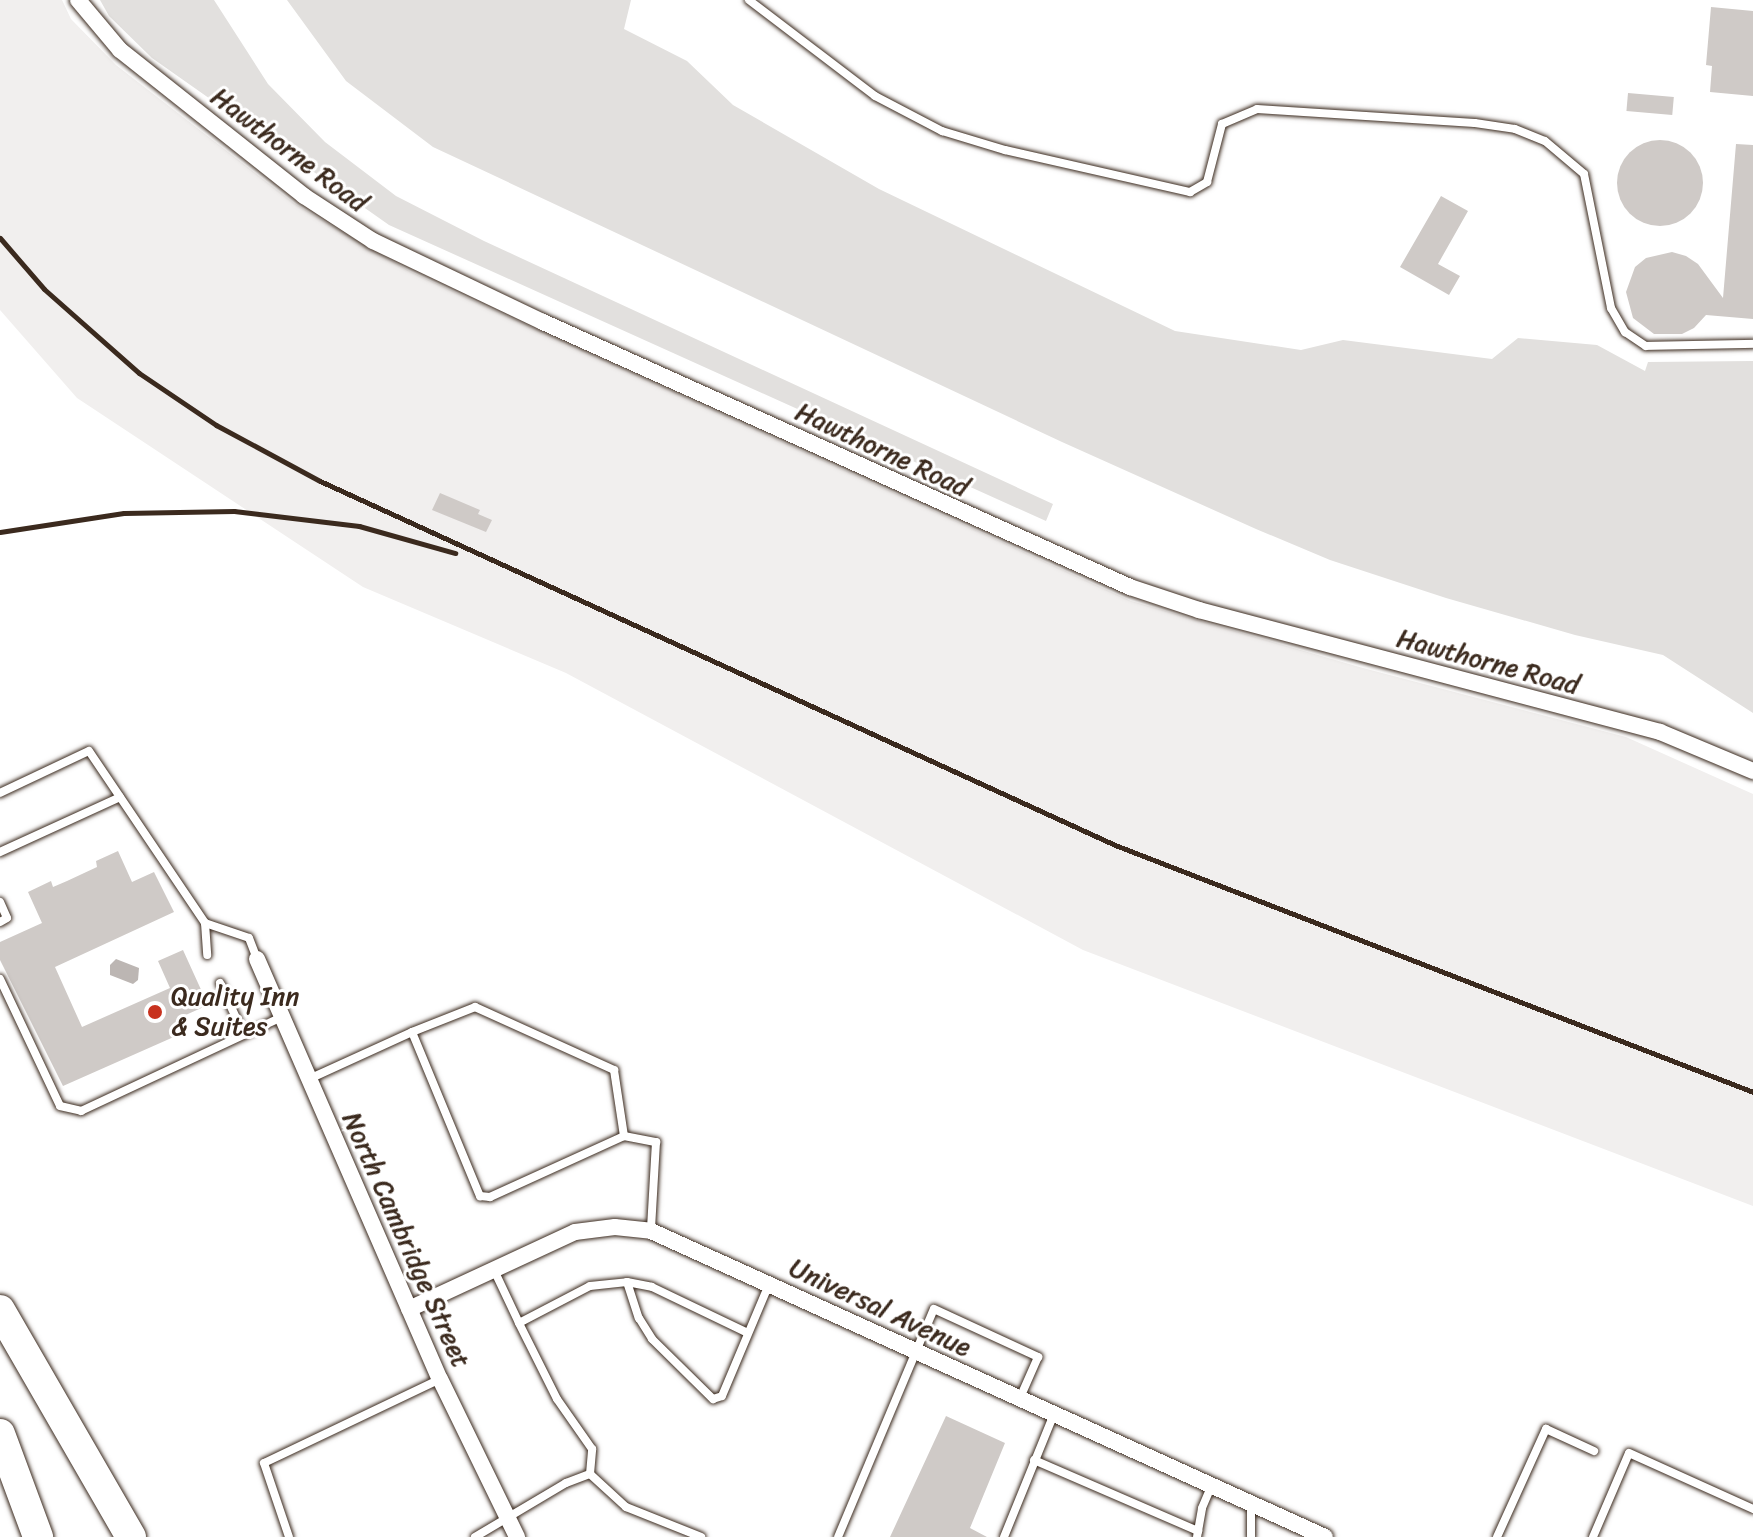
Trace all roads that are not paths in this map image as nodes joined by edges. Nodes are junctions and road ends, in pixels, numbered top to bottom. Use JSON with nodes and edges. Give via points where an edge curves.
{"nodes":[{"id":1,"x":78,"y":0,"type":"edge"},
{"id":2,"x":749,"y":0,"type":"edge"},
{"id":3,"x":1753,"y":344,"type":"edge"},
{"id":4,"x":1753,"y":771,"type":"edge"},
{"id":5,"x":0,"y":793,"type":"edge"},
{"id":6,"x":120,"y":797,"type":"junction"},
{"id":7,"x":0,"y":852,"type":"edge"},
{"id":8,"x":0,"y":902,"type":"edge"},
{"id":9,"x":0,"y":922,"type":"edge"},
{"id":10,"x":205,"y":923,"type":"junction"},
{"id":11,"x":207,"y":955,"type":"dead end"},
{"id":12,"x":257,"y":959,"type":"joint"},
{"id":13,"x":0,"y":979,"type":"edge"},
{"id":14,"x":220,"y":983,"type":"dead end"},
{"id":15,"x":283,"y":1017,"type":"junction"},
{"id":16,"x":412,"y":1032,"type":"junction"},
{"id":17,"x":244,"y":1035,"type":"junction"},
{"id":18,"x":309,"y":1079,"type":"junction"},
{"id":19,"x":624,"y":1136,"type":"junction"},
{"id":20,"x":651,"y":1231,"type":"junction"},
{"id":21,"x":494,"y":1270,"type":"junction"},
{"id":22,"x":627,"y":1282,"type":"junction"},
{"id":23,"x":769,"y":1283,"type":"junction"},
{"id":24,"x":409,"y":1309,"type":"junction"},
{"id":25,"x":0,"y":1310,"type":"edge"},
{"id":26,"x":519,"y":1323,"type":"junction"},
{"id":27,"x":748,"y":1333,"type":"junction"},
{"id":28,"x":915,"y":1350,"type":"junction"},
{"id":29,"x":440,"y":1379,"type":"junction"},
{"id":30,"x":1020,"y":1398,"type":"junction"},
{"id":31,"x":1054,"y":1413,"type":"junction"},
{"id":32,"x":0,"y":1434,"type":"edge"},
{"id":33,"x":1594,"y":1451,"type":"dead end"},
{"id":34,"x":1034,"y":1460,"type":"junction"},
{"id":35,"x":590,"y":1474,"type":"junction"},
{"id":36,"x":1212,"y":1485,"type":"junction"},
{"id":37,"x":1251,"y":1503,"type":"junction"},
{"id":38,"x":1753,"y":1509,"type":"edge"},
{"id":39,"x":506,"y":1518,"type":"junction"},
{"id":40,"x":1198,"y":1534,"type":"edge"},
{"id":41,"x":38,"y":1537,"type":"edge"},
{"id":42,"x":131,"y":1537,"type":"edge"},
{"id":43,"x":289,"y":1537,"type":"edge"},
{"id":44,"x":475,"y":1537,"type":"edge"},
{"id":45,"x":517,"y":1537,"type":"edge"},
{"id":46,"x":701,"y":1537,"type":"edge"},
{"id":47,"x":838,"y":1537,"type":"edge"},
{"id":48,"x":1004,"y":1537,"type":"edge"},
{"id":49,"x":1251,"y":1537,"type":"edge"},
{"id":50,"x":1325,"y":1537,"type":"edge"},
{"id":51,"x":1497,"y":1537,"type":"edge"},
{"id":52,"x":1593,"y":1537,"type":"edge"}],
"edges":[{"from":1,"to":4,"type":"street","name":"Hawthorne Road","via":[[120,50],[304,196],[373,241],[543,322],[1130,587],[1660,732]]},
{"from":2,"to":3,"type":"lane","via":[[875,96],[942,131],[1190,192],[1207,182],[1222,124],[1257,109],[1515,129],[1545,141],[1584,174],[1611,308],[1625,332],[1646,346]]},
{"from":5,"to":6,"type":"lane","via":[[89,751]]},
{"from":6,"to":7,"type":"lane"},
{"from":6,"to":10,"type":"lane"},
{"from":8,"to":9,"type":"lane","via":[[7,918]]},
{"from":10,"to":11,"type":"lane"},
{"from":10,"to":12,"type":"lane","via":[[249,938]]},
{"from":12,"to":15,"type":"street","name":"North Cambridge Street"},
{"from":13,"to":17,"type":"lane","via":[[60,1106],[81,1111]]},
{"from":14,"to":17,"type":"lane"},
{"from":15,"to":17,"type":"lane"},
{"from":15,"to":18,"type":"street","name":"North Cambridge Street"},
{"from":16,"to":18,"type":"lane"},
{"from":16,"to":19,"type":"lane","via":[[475,1007],[614,1070]]},
{"from":16,"to":19,"type":"lane","via":[[480,1196],[490,1197]]},
{"from":18,"to":24,"type":"street","name":"North Cambridge Street"},
{"from":19,"to":20,"type":"lane","via":[[656,1142]]},
{"from":20,"to":21,"type":"street","name":"Universal Avenue","via":[[615,1227],[575,1232]]},
{"from":20,"to":23,"type":"street","name":"Universal Avenue"},
{"from":21,"to":24,"type":"street","name":"Universal Avenue"},
{"from":21,"to":26,"type":"lane"},
{"from":22,"to":26,"type":"lane","via":[[590,1286]]},
{"from":22,"to":27,"type":"lane","via":[[652,1287]]},
{"from":22,"to":27,"type":"lane","via":[[652,1339],[713,1399],[722,1396]]},
{"from":23,"to":27,"type":"lane"},
{"from":23,"to":28,"type":"street","name":"Universal Avenue"},
{"from":24,"to":29,"type":"street","name":"North Cambridge Street"},
{"from":25,"to":42,"type":"highway"},
{"from":26,"to":35,"type":"lane","via":[[557,1399],[592,1449]]},
{"from":28,"to":30,"type":"street","name":"Universal Avenue"},
{"from":28,"to":30,"type":"lane","via":[[934,1309],[1038,1357]]},
{"from":28,"to":47,"type":"lane"},
{"from":29,"to":39,"type":"street","name":"North Cambridge Street"},
{"from":29,"to":43,"type":"lane","via":[[264,1463]]},
{"from":30,"to":31,"type":"street","name":"Universal Avenue"},
{"from":31,"to":34,"type":"lane"},
{"from":31,"to":36,"type":"street","name":"Universal Avenue"},
{"from":32,"to":41,"type":"highway"},
{"from":33,"to":51,"type":"lane","via":[[1546,1429]]},
{"from":34,"to":40,"type":"lane"},
{"from":34,"to":48,"type":"lane"},
{"from":35,"to":39,"type":"lane"},
{"from":35,"to":46,"type":"lane","via":[[626,1507]]},
{"from":36,"to":37,"type":"street","name":"Universal Avenue"},
{"from":36,"to":40,"type":"lane"},
{"from":37,"to":49,"type":"lane"},
{"from":37,"to":50,"type":"street","name":"Universal Avenue"},
{"from":38,"to":52,"type":"lane","via":[[1629,1453]]},
{"from":39,"to":44,"type":"lane"},
{"from":39,"to":45,"type":"street","name":"North Cambridge Street"}]}
